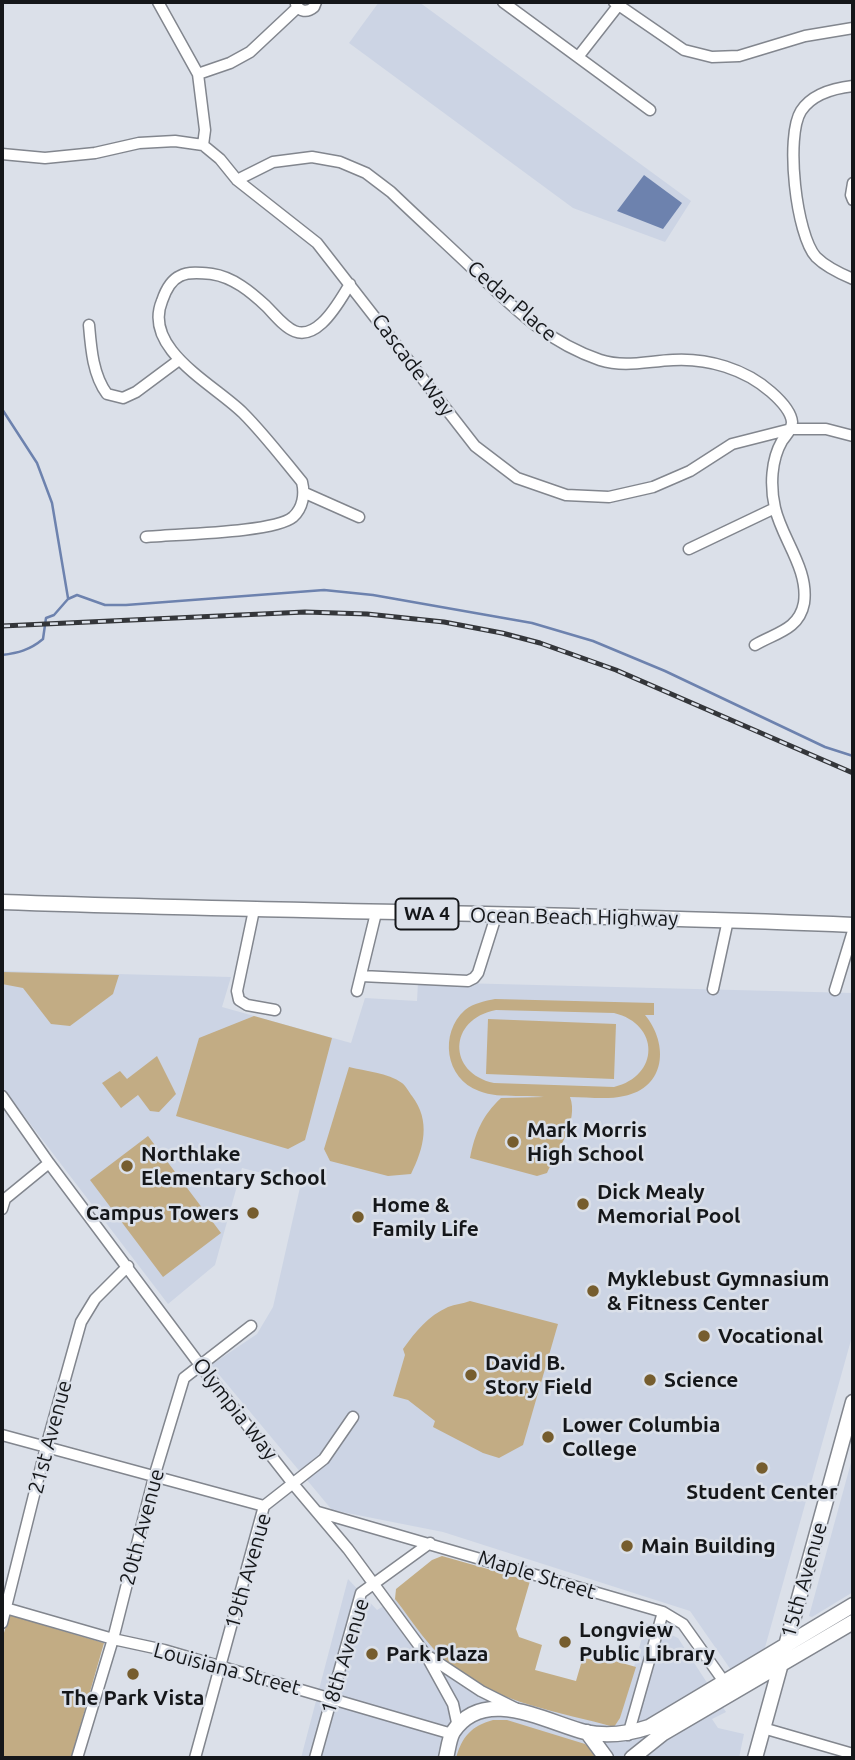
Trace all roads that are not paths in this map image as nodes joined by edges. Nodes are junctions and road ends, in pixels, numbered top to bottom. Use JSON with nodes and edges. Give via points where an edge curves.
{"nodes":[{"id":1,"x":158,"y":2,"type":"edge"},
{"id":2,"x":316,"y":2,"type":"edge"},
{"id":3,"x":503,"y":2,"type":"edge"},
{"id":4,"x":618,"y":3,"type":"edge"},
{"id":5,"x":296,"y":5,"type":"edge"},
{"id":6,"x":853,"y":28,"type":"edge"},
{"id":7,"x":578,"y":57,"type":"junction"},
{"id":8,"x":198,"y":74,"type":"junction"},
{"id":9,"x":853,"y":86,"type":"edge"},
{"id":10,"x":650,"y":110,"type":"dead end"},
{"id":11,"x":203,"y":145,"type":"junction"},
{"id":12,"x":2,"y":154,"type":"edge"},
{"id":13,"x":237,"y":180,"type":"junction"},
{"id":14,"x":853,"y":183,"type":"edge"},
{"id":15,"x":853,"y":200,"type":"edge"},
{"id":16,"x":853,"y":279,"type":"edge"},
{"id":17,"x":350,"y":284,"type":"junction"},
{"id":18,"x":89,"y":325,"type":"dead end"},
{"id":19,"x":179,"y":360,"type":"junction"},
{"id":20,"x":791,"y":429,"type":"junction"},
{"id":21,"x":853,"y":436,"type":"edge"},
{"id":22,"x":305,"y":493,"type":"junction"},
{"id":23,"x":775,"y":508,"type":"junction"},
{"id":24,"x":359,"y":517,"type":"dead end"},
{"id":25,"x":146,"y":537,"type":"dead end"},
{"id":26,"x":689,"y":550,"type":"dead end"},
{"id":27,"x":755,"y":645,"type":"dead end"},
{"id":28,"x":2,"y":902,"type":"edge"},
{"id":29,"x":254,"y":910,"type":"junction"},
{"id":30,"x":376,"y":913,"type":"junction"},
{"id":31,"x":496,"y":916,"type":"junction"},
{"id":32,"x":728,"y":920,"type":"junction"},
{"id":33,"x":853,"y":925,"type":"edge"},
{"id":34,"x":853,"y":931,"type":"edge"},
{"id":35,"x":361,"y":976,"type":"junction"},
{"id":36,"x":713,"y":989,"type":"dead end"},
{"id":37,"x":835,"y":990,"type":"dead end"},
{"id":38,"x":357,"y":991,"type":"dead end"},
{"id":39,"x":275,"y":1010,"type":"dead end"},
{"id":40,"x":2,"y":1096,"type":"edge"},
{"id":41,"x":49,"y":1163,"type":"junction"},
{"id":42,"x":2,"y":1209,"type":"edge"},
{"id":43,"x":128,"y":1266,"type":"junction"},
{"id":44,"x":251,"y":1326,"type":"dead end"},
{"id":45,"x":200,"y":1365,"type":"junction"},
{"id":46,"x":853,"y":1402,"type":"edge"},
{"id":47,"x":354,"y":1417,"type":"dead end"},
{"id":48,"x":2,"y":1436,"type":"edge"},
{"id":49,"x":46,"y":1447,"type":"junction"},
{"id":50,"x":847,"y":1447,"type":"edge"},
{"id":51,"x":154,"y":1477,"type":"junction"},
{"id":52,"x":293,"y":1485,"type":"junction"},
{"id":53,"x":264,"y":1506,"type":"junction"},
{"id":54,"x":318,"y":1512,"type":"junction"},
{"id":55,"x":430,"y":1543,"type":"junction"},
{"id":56,"x":374,"y":1584,"type":"junction"},
{"id":57,"x":853,"y":1605,"type":"edge"},
{"id":58,"x":4,"y":1608,"type":"edge"},
{"id":59,"x":663,"y":1612,"type":"junction"},
{"id":60,"x":853,"y":1622,"type":"edge"},
{"id":61,"x":2,"y":1623,"type":"edge"},
{"id":62,"x":113,"y":1639,"type":"junction"},
{"id":63,"x":785,"y":1646,"type":"junction"},
{"id":64,"x":426,"y":1655,"type":"junction"},
{"id":65,"x":781,"y":1665,"type":"junction"},
{"id":66,"x":220,"y":1667,"type":"junction"},
{"id":67,"x":725,"y":1683,"type":"junction"},
{"id":68,"x":332,"y":1698,"type":"junction"},
{"id":69,"x":520,"y":1710,"type":"junction"},
{"id":70,"x":763,"y":1728,"type":"junction"},
{"id":71,"x":455,"y":1730,"type":"junction"},
{"id":72,"x":587,"y":1732,"type":"junction"},
{"id":73,"x":628,"y":1735,"type":"junction"},
{"id":74,"x":852,"y":1753,"type":"edge"},
{"id":75,"x":77,"y":1758,"type":"edge"},
{"id":76,"x":195,"y":1758,"type":"edge"},
{"id":77,"x":315,"y":1758,"type":"edge"},
{"id":78,"x":446,"y":1758,"type":"edge"},
{"id":79,"x":606,"y":1758,"type":"edge"},
{"id":80,"x":632,"y":1758,"type":"edge"},
{"id":81,"x":755,"y":1758,"type":"edge"}],
"edges":[{"from":1,"to":8,"type":"street"},
{"from":2,"to":5,"type":"street","via":[[304,11]]},
{"from":3,"to":7,"type":"street"},
{"from":4,"to":6,"type":"street","via":[[684,50],[712,57],[739,56],[805,36]]},
{"from":4,"to":7,"type":"street"},
{"from":5,"to":8,"type":"street","via":[[250,52]]},
{"from":7,"to":10,"type":"street"},
{"from":8,"to":11,"type":"street"},
{"from":9,"to":16,"type":"street","via":[[815,98],[801,112],[795,134],[794,182],[804,236],[816,257]]},
{"from":11,"to":12,"type":"street","via":[[139,143],[45,158]]},
{"from":11,"to":13,"type":"street","name":"Cascade Way"},
{"from":13,"to":17,"type":"street","name":"Cascade Way","via":[[317,243]]},
{"from":13,"to":20,"type":"street","name":"Cedar Place","via":[[273,162],[312,157],[366,173],[530,322],[566,347],[603,361],[635,365],[707,362],[741,372],[772,392],[788,411]]},
{"from":14,"to":15,"type":"street"},
{"from":17,"to":19,"type":"street","via":[[322,323],[310,331],[295,331],[281,324],[239,284],[200,272],[181,276],[166,289],[159,307],[159,326]]},
{"from":17,"to":20,"type":"street","name":"Cascade Way","via":[[475,446],[517,478],[566,495],[609,497],[653,488],[732,444]]},
{"from":18,"to":19,"type":"street","via":[[92,355],[107,394],[123,398],[136,392]]},
{"from":19,"to":22,"type":"street","via":[[243,413],[302,482]]},
{"from":20,"to":21,"type":"street","name":"Cascade Way","via":[[826,429]]},
{"from":20,"to":23,"type":"street","via":[[773,465]]},
{"from":22,"to":24,"type":"street"},
{"from":22,"to":25,"type":"street","via":[[292,518],[271,525]]},
{"from":23,"to":26,"type":"street"},
{"from":23,"to":27,"type":"street","via":[[803,579],[804,602],[797,622]]},
{"from":28,"to":29,"type":"main road","name":"Ocean Beach Highway","number":"WA 4"},
{"from":29,"to":30,"type":"main road","name":"Ocean Beach Highway","number":"WA 4"},
{"from":29,"to":39,"type":"street","via":[[237,991],[239,1000],[247,1005]]},
{"from":30,"to":31,"type":"main road","name":"Ocean Beach Highway","number":"WA 4"},
{"from":30,"to":35,"type":"street"},
{"from":31,"to":32,"type":"main road","name":"Ocean Beach Highway","number":"WA 4"},
{"from":31,"to":35,"type":"street","via":[[478,973],[468,981]]},
{"from":32,"to":33,"type":"main road","name":"Ocean Beach Highway","number":"WA 4"},
{"from":32,"to":36,"type":"street"},
{"from":34,"to":37,"type":"street"},
{"from":35,"to":38,"type":"street"},
{"from":40,"to":41,"type":"street","name":"Olympia Way"},
{"from":41,"to":42,"type":"street","via":[[5,1199]]},
{"from":41,"to":43,"type":"street","name":"Olympia Way"},
{"from":43,"to":45,"type":"street","name":"Olympia Way"},
{"from":43,"to":49,"type":"street","name":"21st Avenue","via":[[95,1299],[81,1322]]},
{"from":44,"to":45,"type":"street","name":"20th Avenue"},
{"from":45,"to":51,"type":"street","name":"20th Avenue","via":[[184,1378]]},
{"from":45,"to":52,"type":"street","name":"Olympia Way"},
{"from":46,"to":50,"type":"main road","name":"15th Avenue"},
{"from":47,"to":52,"type":"street","name":"19th Avenue","via":[[324,1459]]},
{"from":48,"to":49,"type":"street"},
{"from":49,"to":51,"type":"street"},
{"from":49,"to":58,"type":"street","name":"21st Avenue"},
{"from":50,"to":63,"type":"main road","name":"15th Avenue"},
{"from":51,"to":53,"type":"street"},
{"from":51,"to":62,"type":"street","name":"20th Avenue"},
{"from":52,"to":53,"type":"street","name":"19th Avenue"},
{"from":52,"to":54,"type":"street","name":"Olympia Way"},
{"from":53,"to":66,"type":"street","name":"19th Avenue"},
{"from":54,"to":55,"type":"street","name":"Maple Street"},
{"from":54,"to":56,"type":"street","name":"Olympia Way"},
{"from":55,"to":56,"type":"street","name":"18th Avenue"},
{"from":55,"to":59,"type":"street","name":"Maple Street"},
{"from":56,"to":64,"type":"street","name":"Olympia Way"},
{"from":56,"to":68,"type":"street","name":"18th Avenue","via":[[361,1593]]},
{"from":57,"to":63,"type":"main road"},
{"from":58,"to":61,"type":"street","name":"21st Avenue"},
{"from":58,"to":62,"type":"street","name":"Louisiana Street"},
{"from":59,"to":67,"type":"street","name":"Maple Street","via":[[683,1624]]},
{"from":59,"to":73,"type":"street"},
{"from":60,"to":65,"type":"main road"},
{"from":62,"to":66,"type":"street","name":"Louisiana Street"},
{"from":62,"to":75,"type":"street","name":"20th Avenue"},
{"from":63,"to":65,"type":"main road","name":"15th Avenue"},
{"from":63,"to":67,"type":"main road"},
{"from":64,"to":69,"type":"street"},
{"from":64,"to":71,"type":"street","name":"Olympia Way","via":[[453,1704]]},
{"from":65,"to":70,"type":"main road","name":"15th Avenue"},
{"from":65,"to":80,"type":"main road","via":[[671,1728]]},
{"from":66,"to":68,"type":"street","name":"Louisiana Street"},
{"from":66,"to":76,"type":"street","name":"19th Avenue"},
{"from":67,"to":73,"type":"main road"},
{"from":68,"to":71,"type":"street","name":"Louisiana Street"},
{"from":68,"to":77,"type":"street","name":"18th Avenue"},
{"from":69,"to":71,"type":"main road","via":[[490,1709],[474,1714]]},
{"from":69,"to":72,"type":"main road"},
{"from":70,"to":74,"type":"street"},
{"from":70,"to":81,"type":"main road","name":"15th Avenue"},
{"from":71,"to":78,"type":"main road"},
{"from":72,"to":73,"type":"main road"},
{"from":72,"to":79,"type":"main road"}]}
